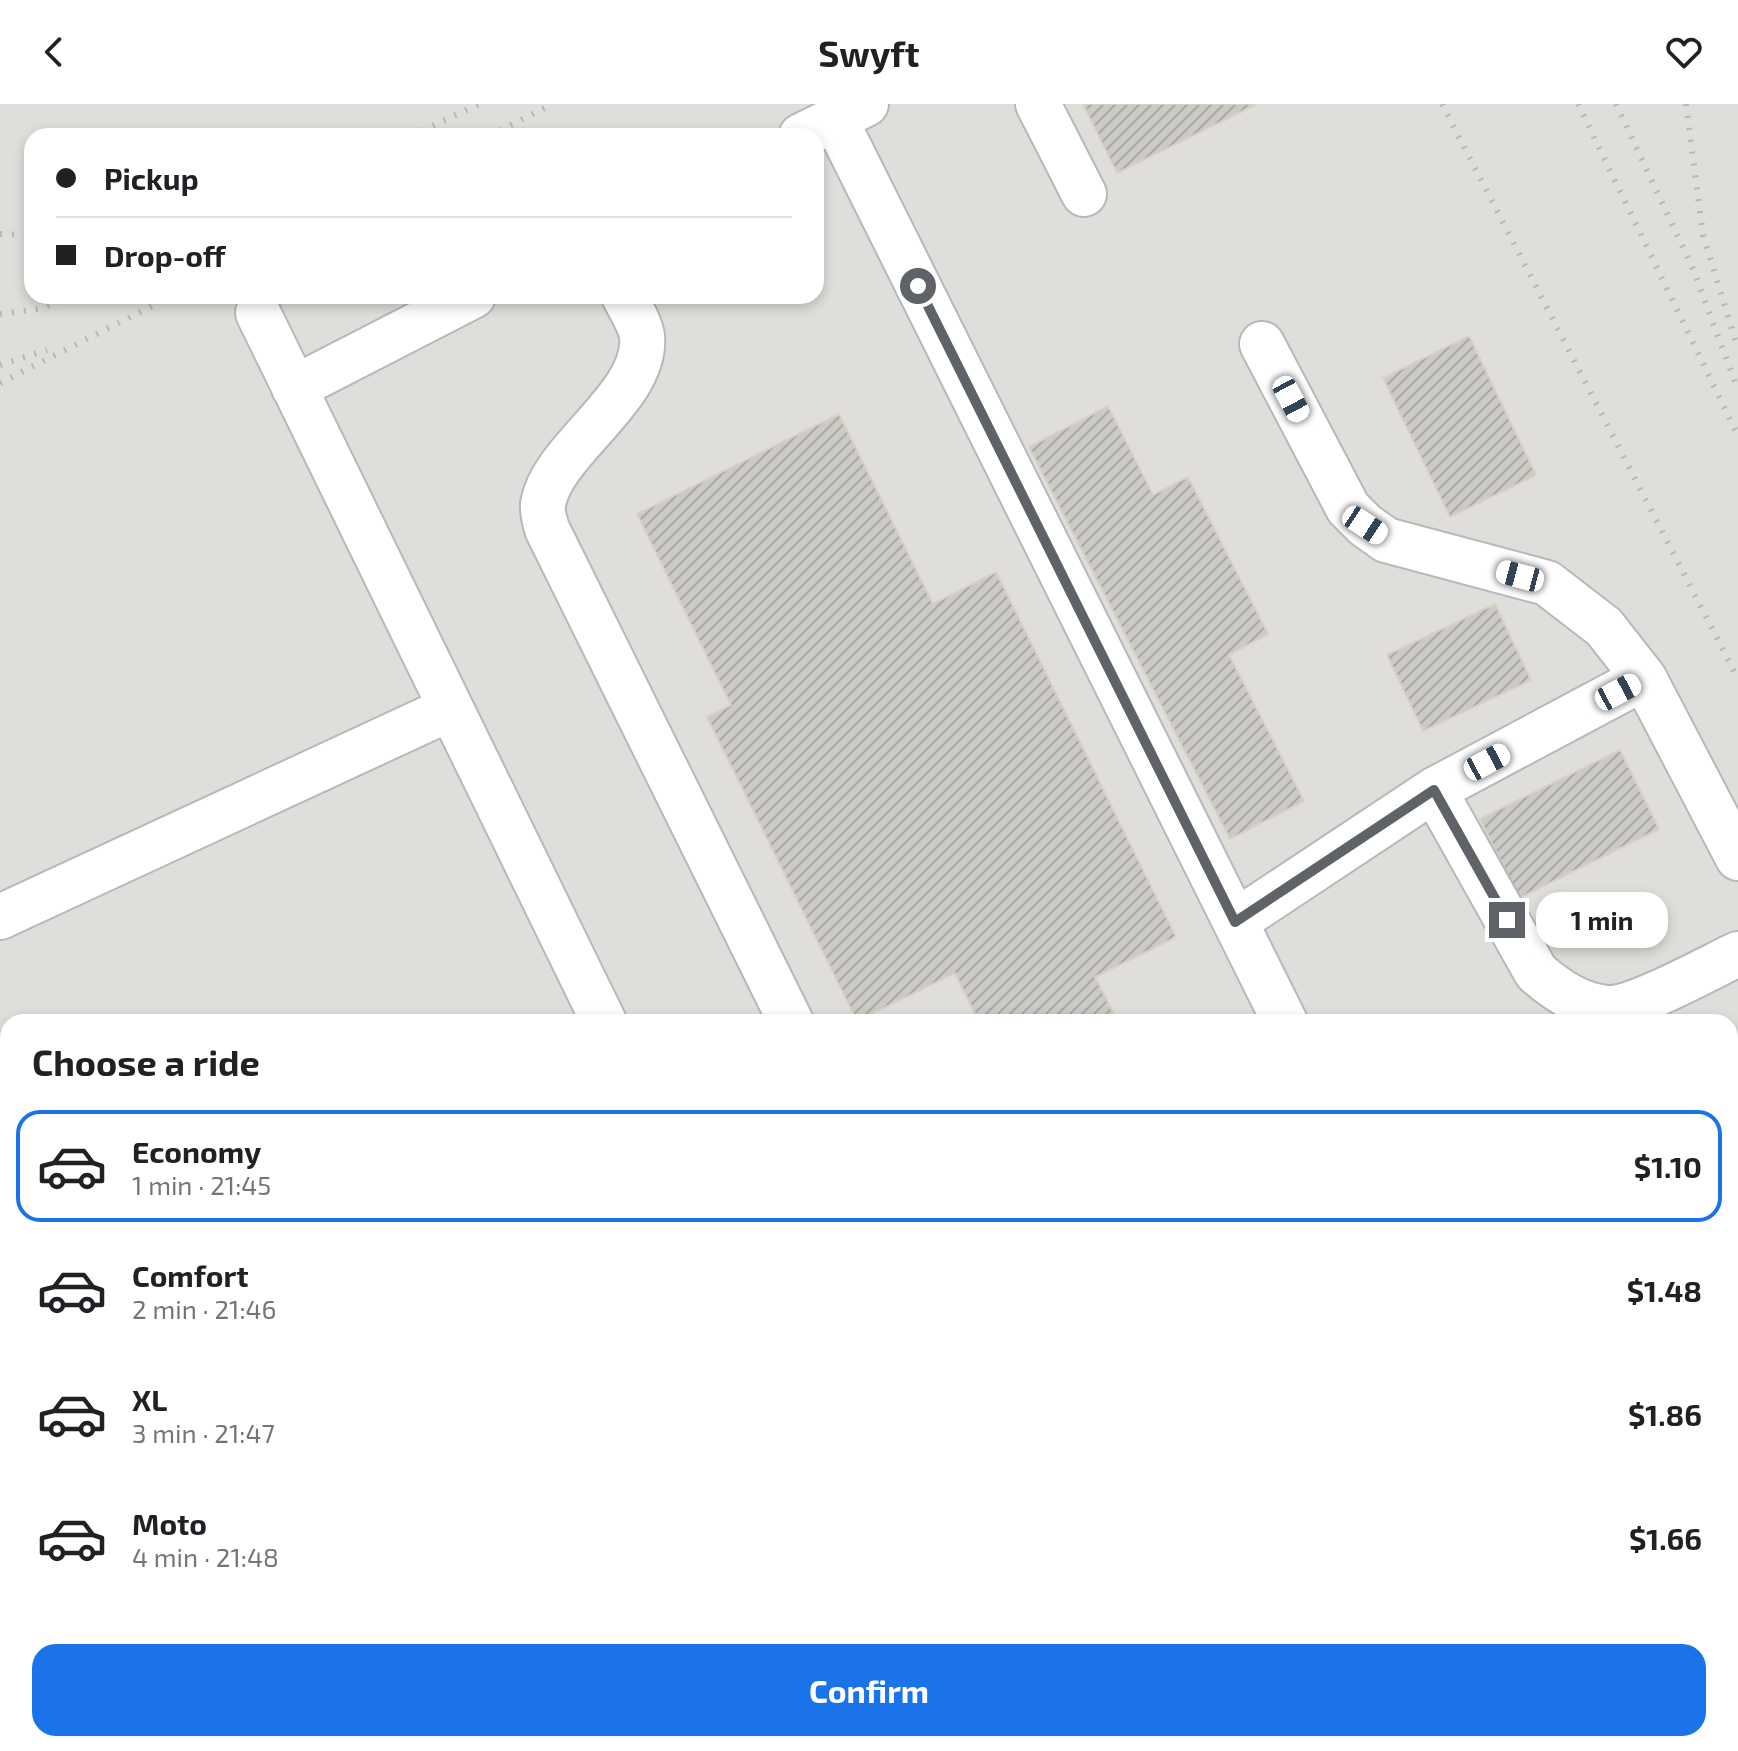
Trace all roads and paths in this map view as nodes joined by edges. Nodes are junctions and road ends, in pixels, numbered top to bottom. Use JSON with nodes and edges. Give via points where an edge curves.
{"nodes":[{"id":1,"x":1038,"y":104,"type":"edge"},
{"id":2,"x":834,"y":120,"type":"edge"},
{"id":3,"x":1084,"y":194,"type":"dead end"},
{"id":4,"x":457,"y":304,"type":"edge"},
{"id":5,"x":628,"y":304,"type":"edge"},
{"id":6,"x":258,"y":313,"type":"dead end"},
{"id":7,"x":1262,"y":344,"type":"dead end"},
{"id":8,"x":294,"y":388,"type":"junction"},
{"id":9,"x":1644,"y":678,"type":"junction"},
{"id":10,"x":449,"y":709,"type":"junction"},
{"id":11,"x":1434,"y":790,"type":"junction"},
{"id":12,"x":1738,"y":858,"type":"edge"},
{"id":13,"x":0,"y":917,"type":"edge"},
{"id":14,"x":1235,"y":922,"type":"junction"},
{"id":15,"x":1738,"y":954,"type":"edge"},
{"id":16,"x":600,"y":1014,"type":"edge"},
{"id":17,"x":787,"y":1014,"type":"edge"},
{"id":18,"x":1281,"y":1014,"type":"edge"}],
"edges":[{"from":1,"to":3,"type":"lane"},
{"from":2,"to":14,"type":"lane"},
{"from":4,"to":8,"type":"lane"},
{"from":5,"to":17,"type":"lane","via":[[642,334],[640,356],[630,380],[552,482],[542,506],[547,529]]},
{"from":6,"to":8,"type":"lane"},
{"from":7,"to":9,"type":"lane","via":[[1348,508],[1365,525],[1386,540],[1547,583],[1604,627]]},
{"from":8,"to":10,"type":"lane"},
{"from":9,"to":11,"type":"lane"},
{"from":9,"to":12,"type":"lane"},
{"from":10,"to":13,"type":"lane"},
{"from":10,"to":16,"type":"lane"},
{"from":11,"to":14,"type":"lane"},
{"from":11,"to":15,"type":"lane","via":[[1536,972],[1557,992],[1607,1008],[1631,1003]]},
{"from":14,"to":18,"type":"lane"}]}
